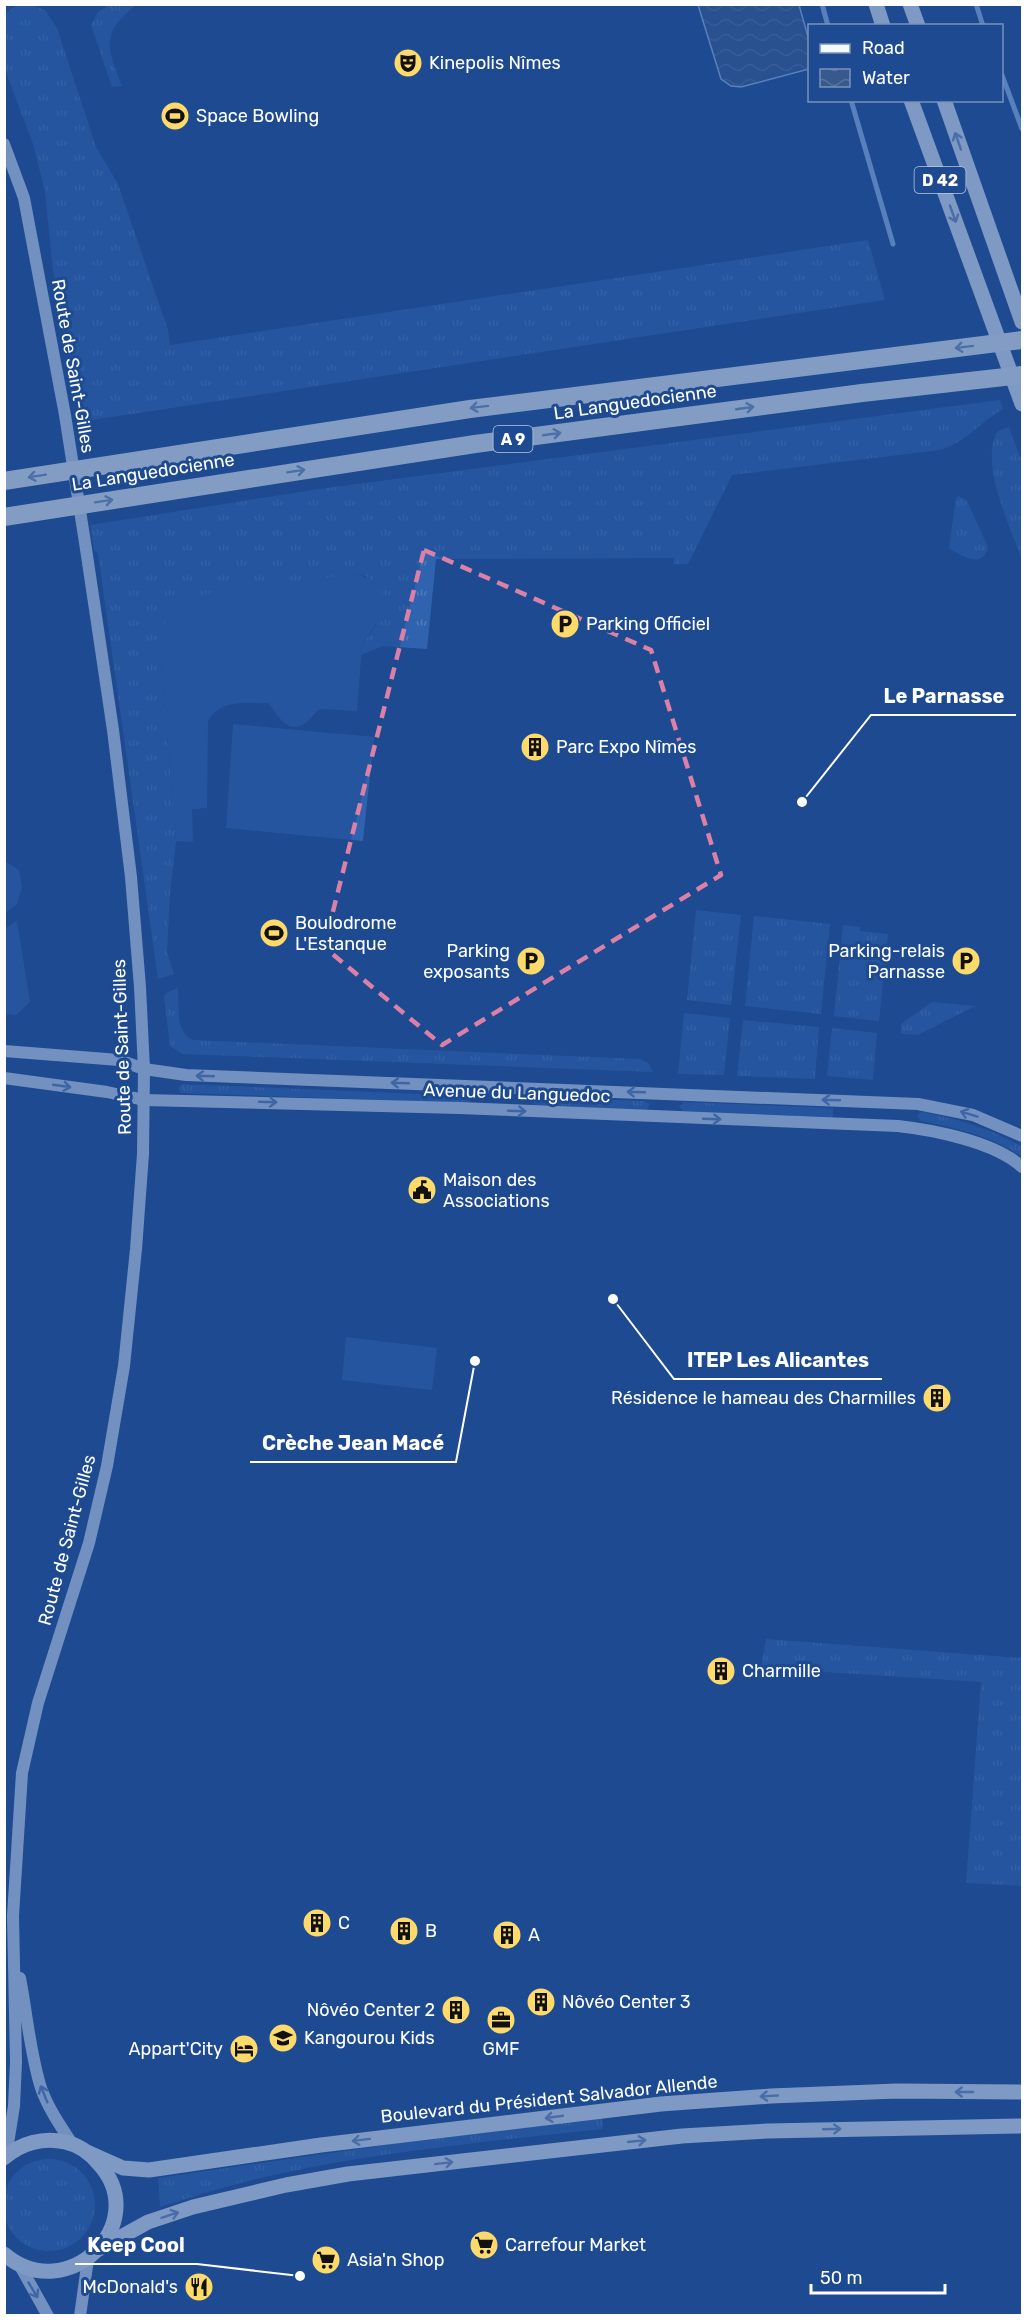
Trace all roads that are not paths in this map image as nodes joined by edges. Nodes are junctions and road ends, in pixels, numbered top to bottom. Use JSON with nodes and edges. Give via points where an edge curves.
{"nodes":[{"id":1,"x":876,"y":4,"type":"edge"},
{"id":2,"x":910,"y":4,"type":"edge"},
{"id":3,"x":882,"y":24,"type":"edge"},
{"id":4,"x":917,"y":24,"type":"edge"},
{"id":5,"x":912,"y":102,"type":"edge"},
{"id":6,"x":945,"y":102,"type":"edge"},
{"id":7,"x":4,"y":144,"type":"edge"},
{"id":8,"x":1023,"y":322,"type":"edge"},
{"id":9,"x":1023,"y":340,"type":"edge"},
{"id":10,"x":1023,"y":375,"type":"edge"},
{"id":11,"x":1023,"y":404,"type":"edge"},
{"id":12,"x":4,"y":481,"type":"edge"},
{"id":13,"x":4,"y":517,"type":"edge"},
{"id":14,"x":4,"y":1052,"type":"edge"},
{"id":15,"x":144,"y":1069,"type":"junction"},
{"id":16,"x":4,"y":1078,"type":"edge"},
{"id":17,"x":144,"y":1100,"type":"junction"},
{"id":18,"x":1023,"y":1136,"type":"edge"},
{"id":19,"x":1023,"y":1167,"type":"edge"},
{"id":20,"x":14,"y":1948,"type":"junction"},
{"id":21,"x":1023,"y":2092,"type":"edge"},
{"id":22,"x":1023,"y":2126,"type":"edge"},
{"id":23,"x":73,"y":2145,"type":"junction"},
{"id":24,"x":87,"y":2152,"type":"junction"},
{"id":25,"x":5,"y":2157,"type":"edge"},
{"id":26,"x":93,"y":2254,"type":"junction"},
{"id":27,"x":10,"y":2259,"type":"edge"},
{"id":28,"x":48,"y":2316,"type":"edge"},
{"id":29,"x":80,"y":2316,"type":"edge"}],
"edges":[{"from":1,"to":3,"type":"main road"},
{"from":2,"to":4,"type":"main road"},
{"from":5,"to":11,"type":"main road","number":"D 42","one_way":true},
{"from":8,"to":6,"type":"main road","number":"D 42","one_way":true},
{"from":7,"to":15,"type":"main road","name":"Route de Saint-Gilles","via":[[24,198],[86,549],[131,877]]},
{"from":9,"to":12,"type":"highway","name":"La Languedocienne","number":"A 9","one_way":true,"via":[[470,409]]},
{"from":13,"to":10,"type":"highway","name":"La Languedocienne","number":"A 9","one_way":true,"via":[[475,444]]},
{"from":14,"to":15,"type":"main road","name":"Avenue du Languedoc","via":[[119,1060]]},
{"from":15,"to":17,"type":"main road","name":"Route de Saint-Gilles"},
{"from":18,"to":15,"type":"main road","name":"Avenue du Languedoc","one_way":true,"via":[[973,1114],[909,1103],[186,1075]]},
{"from":16,"to":17,"type":"main road","name":"Avenue du Languedoc","one_way":true},
{"from":17,"to":19,"type":"main road","name":"Avenue du Languedoc","one_way":true,"via":[[898,1126],[949,1133],[989,1148]]},
{"from":17,"to":20,"type":"main road","name":"Route de Saint-Gilles","via":[[124,1366],[107,1467],[88,1543],[38,1703],[22,1773]]},
{"from":23,"to":20,"type":"main road","name":"Route de Saint-Gilles","one_way":true,"via":[[42,2090]]},
{"from":20,"to":25,"type":"main road","name":"Route de Saint-Gilles","via":[[14,2106]]},
{"from":21,"to":24,"type":"main road","name":"Boulevard du Président Salvador Allende","one_way":true,"via":[[885,2092],[661,2104],[311,2146],[141,2171],[110,2164]]},
{"from":26,"to":22,"type":"main road","one_way":true,"via":[[148,2222],[286,2185],[348,2174],[682,2136]]},
{"from":23,"to":24,"type":"main road","name":"Boulevard du Président Salvador Allende"},
{"from":23,"to":25,"type":"main road","name":"Boulevard du Président Salvador Allende","via":[[42,2141]]},
{"from":24,"to":26,"type":"main road","via":[[104,2168],[115,2201],[112,2225]]},
{"from":26,"to":27,"type":"main road","via":[[69,2269],[50,2272]]},
{"from":26,"to":29,"type":"main road"},
{"from":27,"to":28,"type":"main road","one_way":true}]}
